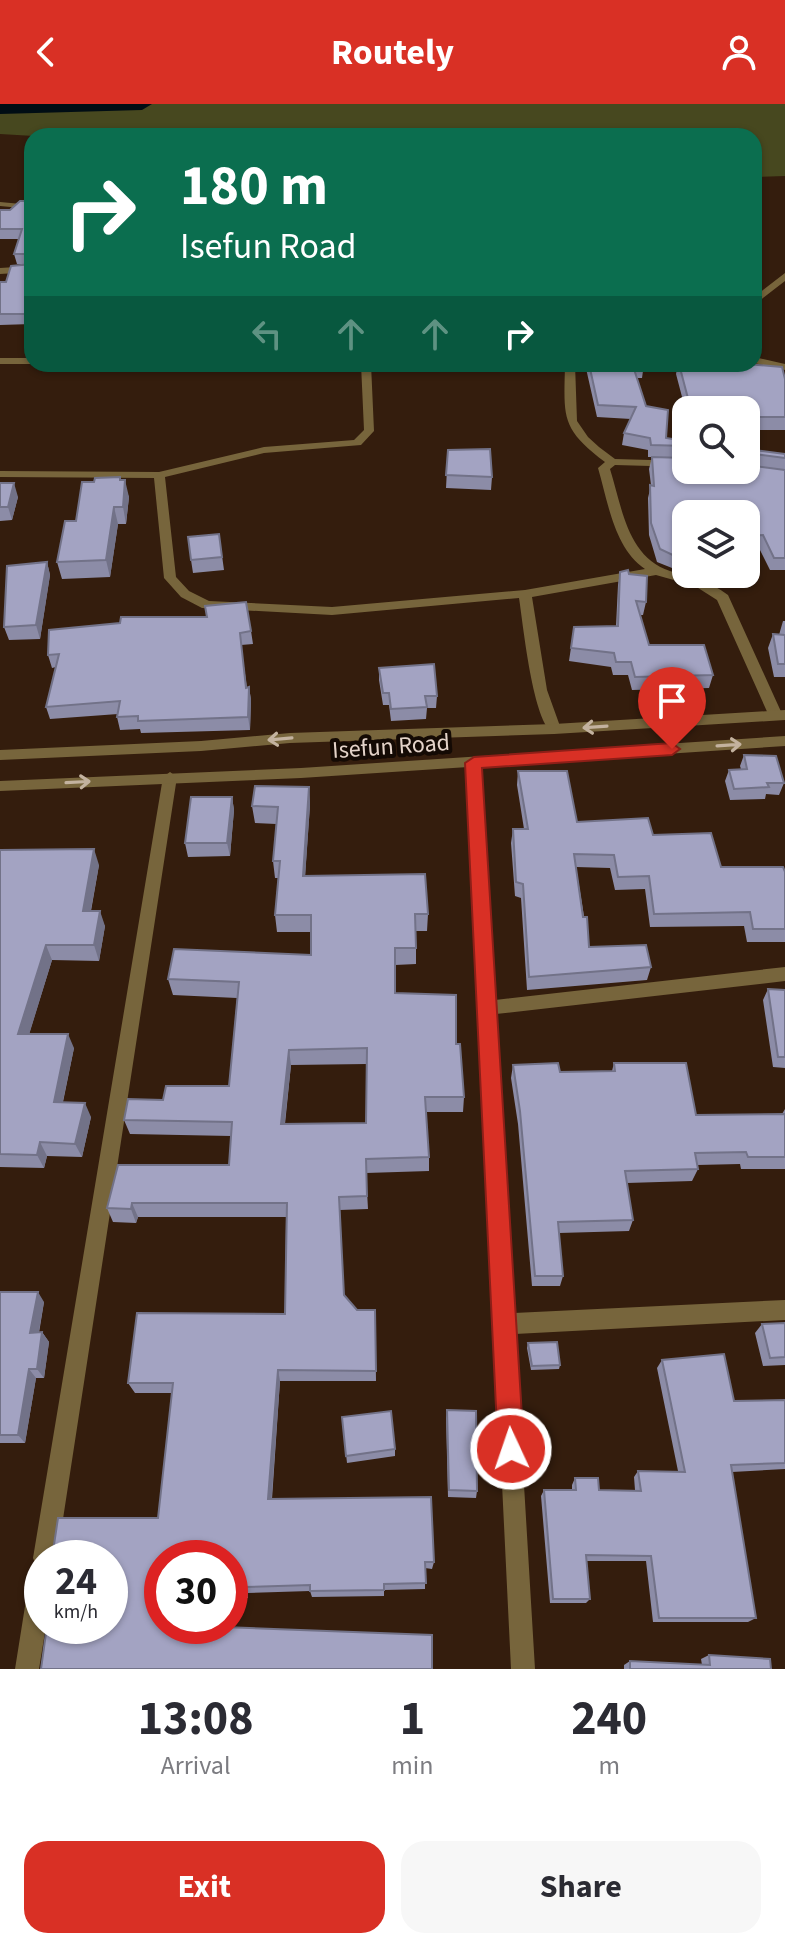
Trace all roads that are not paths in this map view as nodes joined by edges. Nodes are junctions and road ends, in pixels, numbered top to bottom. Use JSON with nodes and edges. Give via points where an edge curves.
{"nodes":[{"id":1,"x":0,"y":204,"type":"edge"},
{"id":2,"x":24,"y":206,"type":"edge"},
{"id":3,"x":24,"y":270,"type":"edge"},
{"id":4,"x":0,"y":271,"type":"edge"},
{"id":5,"x":785,"y":276,"type":"edge"},
{"id":6,"x":762,"y":295,"type":"edge"},
{"id":7,"x":0,"y":361,"type":"edge"},
{"id":8,"x":24,"y":361,"type":"edge"},
{"id":9,"x":762,"y":362,"type":"edge"},
{"id":10,"x":785,"y":367,"type":"edge"},
{"id":11,"x":366,"y":372,"type":"edge"},
{"id":12,"x":570,"y":372,"type":"edge"},
{"id":13,"x":612,"y":462,"type":"junction"},
{"id":14,"x":672,"y":464,"type":"edge"},
{"id":15,"x":0,"y":474,"type":"edge"},
{"id":16,"x":159,"y":475,"type":"junction"},
{"id":17,"x":655,"y":571,"type":"junction"},
{"id":18,"x":525,"y":594,"type":"junction"},
{"id":19,"x":780,"y":715,"type":"edge"},
{"id":20,"x":554,"y":729,"type":"junction"},
{"id":21,"x":785,"y":741,"type":"edge"},
{"id":22,"x":0,"y":755,"type":"edge"},
{"id":23,"x":474,"y":763,"type":"junction"},
{"id":24,"x":170,"y":777,"type":"junction"},
{"id":25,"x":0,"y":786,"type":"edge"},
{"id":26,"x":785,"y":974,"type":"edge"},
{"id":27,"x":487,"y":1008,"type":"junction"},
{"id":28,"x":785,"y":1310,"type":"edge"},
{"id":29,"x":505,"y":1324,"type":"junction"},
{"id":30,"x":48,"y":1540,"type":"edge"},
{"id":31,"x":31,"y":1644,"type":"edge"},
{"id":32,"x":27,"y":1669,"type":"edge"},
{"id":33,"x":523,"y":1669,"type":"edge"}],
"edges":[{"from":1,"to":2,"type":"street"},
{"from":3,"to":4,"type":"street"},
{"from":5,"to":6,"type":"street"},
{"from":7,"to":8,"type":"street"},
{"from":9,"to":10,"type":"street"},
{"from":11,"to":16,"type":"street","via":[[369,431],[357,443],[264,450]]},
{"from":12,"to":13,"type":"street","via":[[570,422],[581,439]]},
{"from":13,"to":14,"type":"street"},
{"from":13,"to":17,"type":"street","via":[[604,468],[631,549]]},
{"from":15,"to":16,"type":"street"},
{"from":16,"to":18,"type":"street","via":[[170,578],[185,594],[207,605],[332,611]]},
{"from":17,"to":18,"type":"street"},
{"from":17,"to":19,"type":"street","via":[[695,580],[723,598]]},
{"from":18,"to":20,"type":"street","via":[[540,690]]},
{"from":19,"to":20,"type":"street","name":"Isefun Road","one_way":true},
{"from":20,"to":22,"type":"street","name":"Isefun Road","one_way":true},
{"from":23,"to":21,"type":"street","name":"Isefun Road","one_way":true},
{"from":23,"to":24,"type":"street","name":"Isefun Road"},
{"from":23,"to":27,"type":"street"},
{"from":25,"to":24,"type":"street","name":"Isefun Road","one_way":true},
{"from":24,"to":30,"type":"street"},
{"from":26,"to":27,"type":"street"},
{"from":27,"to":29,"type":"street"},
{"from":28,"to":29,"type":"street"},
{"from":29,"to":33,"type":"street"},
{"from":31,"to":32,"type":"street"}]}
